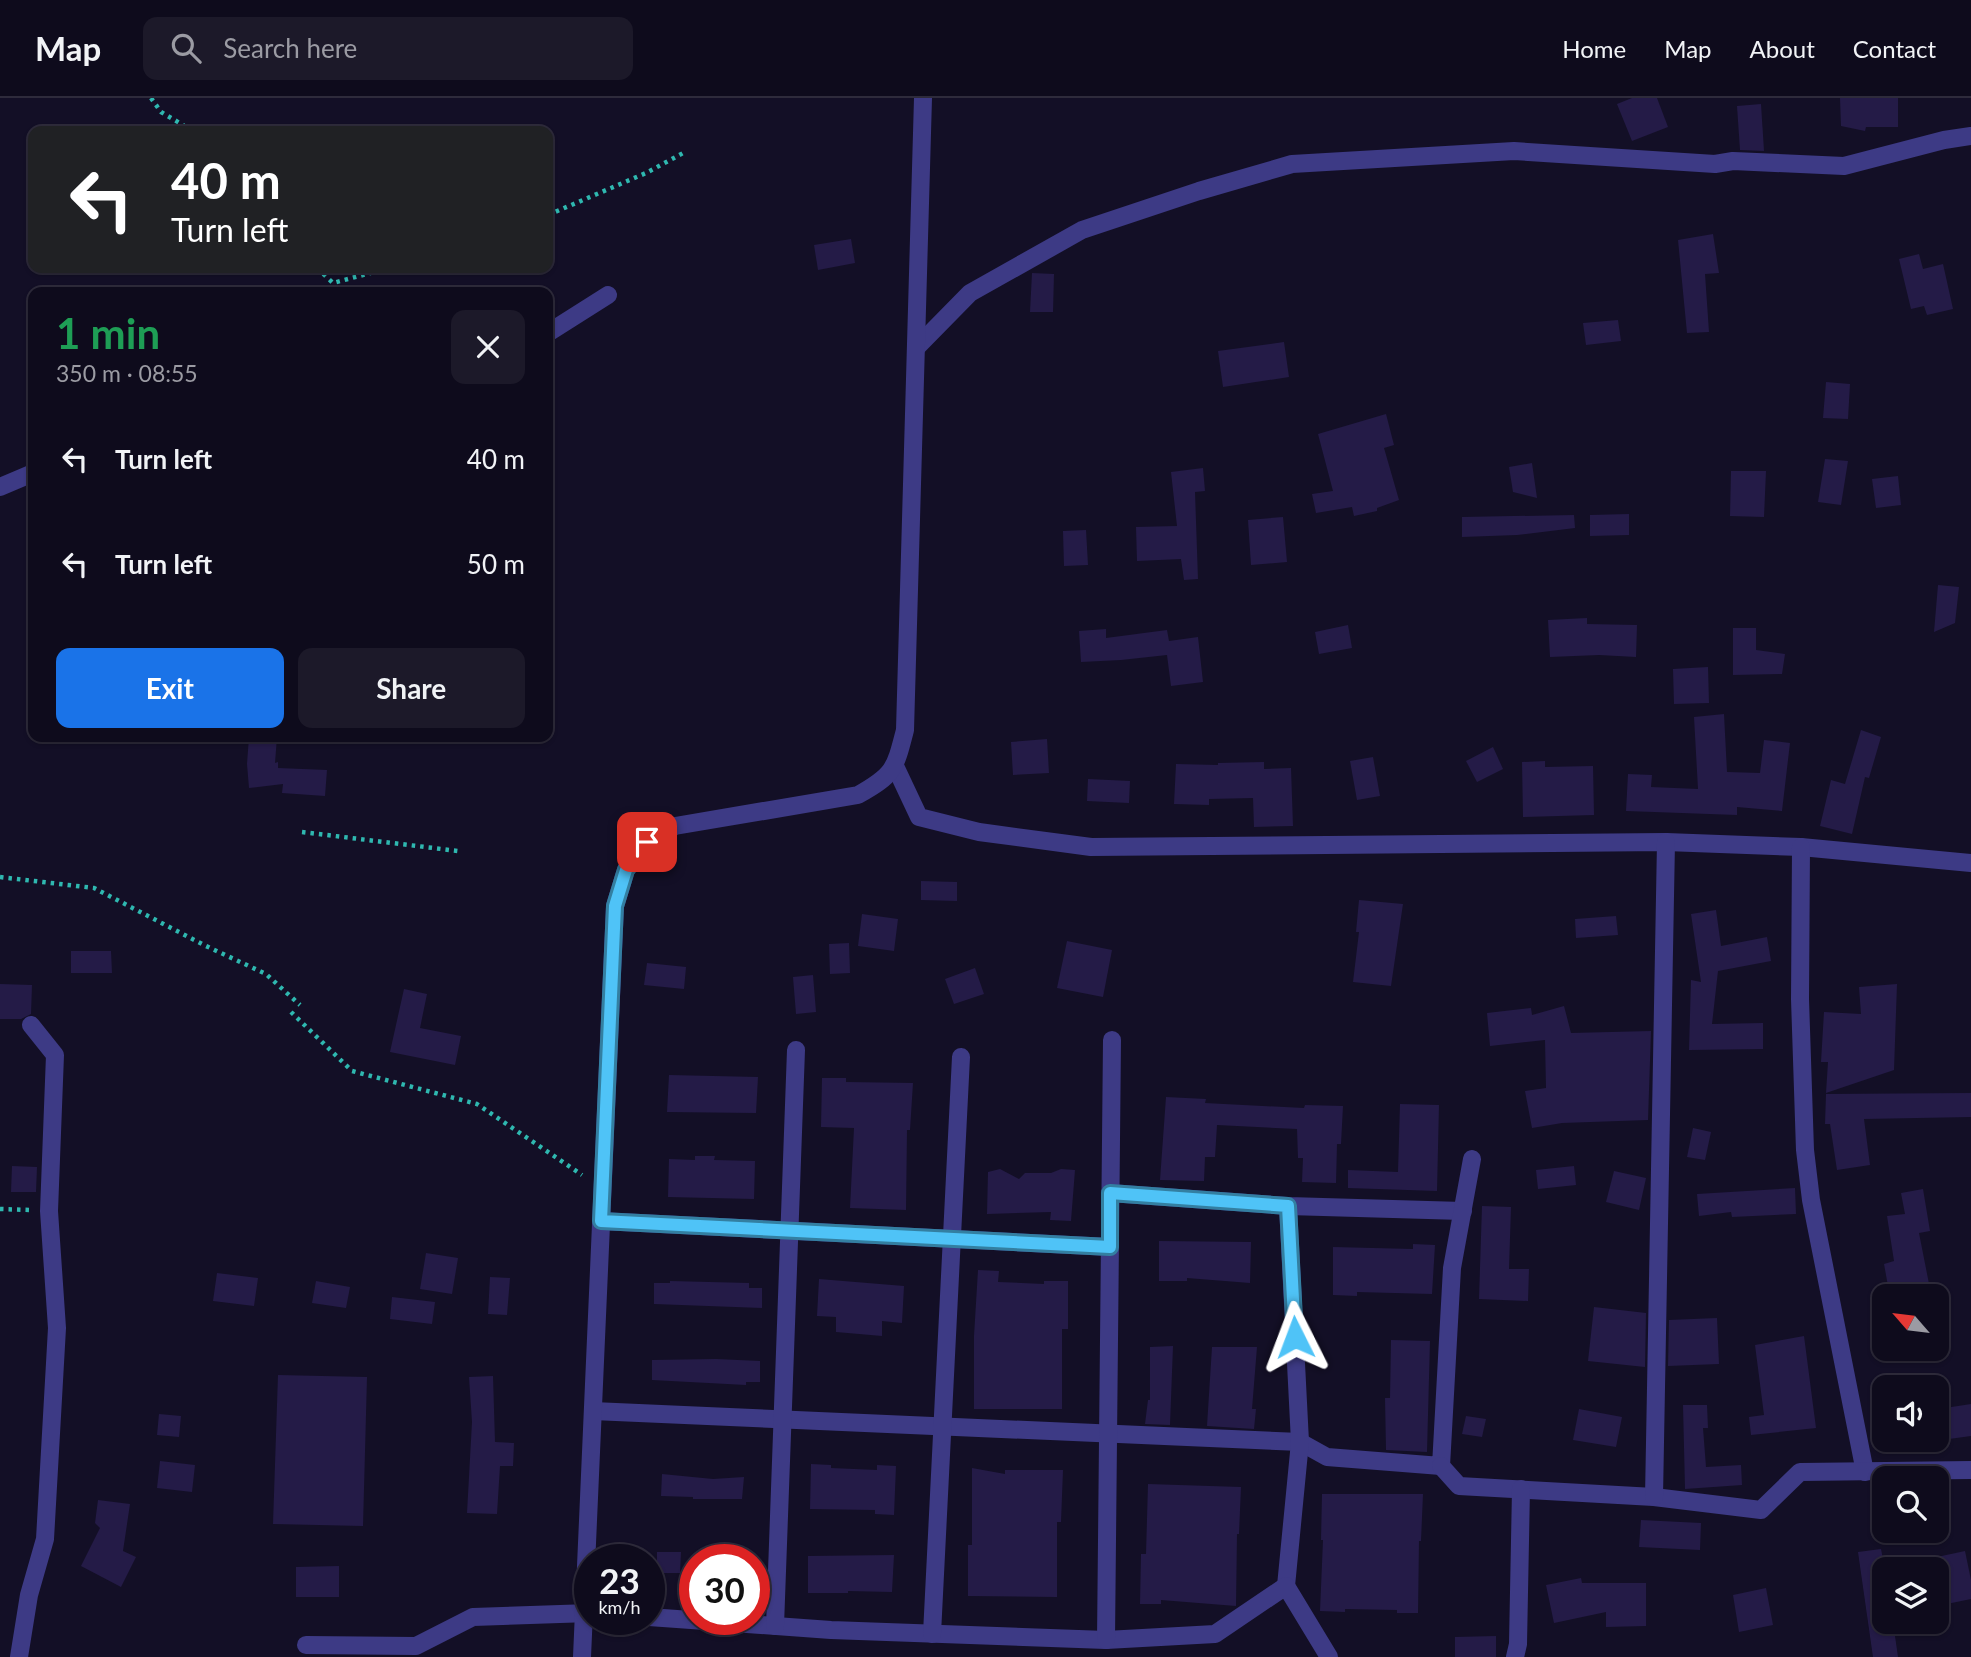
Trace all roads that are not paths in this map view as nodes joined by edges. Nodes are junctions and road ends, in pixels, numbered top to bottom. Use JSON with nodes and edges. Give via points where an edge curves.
{"nodes":[{"id":1,"x":923,"y":98,"type":"edge"},
{"id":2,"x":1971,"y":136,"type":"edge"},
{"id":3,"x":608,"y":295,"type":"dead end"},
{"id":4,"x":553,"y":330,"type":"edge"},
{"id":5,"x":916,"y":348,"type":"junction"},
{"id":6,"x":28,"y":475,"type":"edge"},
{"id":7,"x":0,"y":487,"type":"edge"},
{"id":8,"x":895,"y":766,"type":"junction"},
{"id":9,"x":1666,"y":842,"type":"junction"},
{"id":10,"x":1801,"y":847,"type":"junction"},
{"id":11,"x":1971,"y":863,"type":"edge"},
{"id":12,"x":31,"y":1025,"type":"dead end"},
{"id":13,"x":1112,"y":1040,"type":"dead end"},
{"id":14,"x":796,"y":1050,"type":"dead end"},
{"id":15,"x":961,"y":1057,"type":"dead end"},
{"id":16,"x":1472,"y":1159,"type":"dead end"},
{"id":17,"x":1110,"y":1193,"type":"junction"},
{"id":18,"x":1288,"y":1206,"type":"junction"},
{"id":19,"x":1463,"y":1211,"type":"junction"},
{"id":20,"x":601,"y":1221,"type":"junction"},
{"id":21,"x":789,"y":1230,"type":"junction"},
{"id":22,"x":953,"y":1238,"type":"junction"},
{"id":23,"x":1110,"y":1247,"type":"junction"},
{"id":24,"x":593,"y":1411,"type":"junction"},
{"id":25,"x":783,"y":1419,"type":"junction"},
{"id":26,"x":944,"y":1426,"type":"junction"},
{"id":27,"x":1109,"y":1434,"type":"junction"},
{"id":28,"x":1300,"y":1442,"type":"junction"},
{"id":29,"x":1441,"y":1466,"type":"junction"},
{"id":30,"x":1971,"y":1470,"type":"edge"},
{"id":31,"x":1865,"y":1472,"type":"junction"},
{"id":32,"x":1521,"y":1489,"type":"junction"},
{"id":33,"x":1654,"y":1497,"type":"junction"},
{"id":34,"x":589,"y":1544,"type":"edge"},
{"id":35,"x":1286,"y":1586,"type":"junction"},
{"id":36,"x":574,"y":1613,"type":"edge"},
{"id":37,"x":665,"y":1618,"type":"edge"},
{"id":38,"x":775,"y":1626,"type":"junction"},
{"id":39,"x":932,"y":1634,"type":"junction"},
{"id":40,"x":584,"y":1635,"type":"edge"},
{"id":41,"x":1106,"y":1640,"type":"junction"},
{"id":42,"x":306,"y":1645,"type":"dead end"},
{"id":43,"x":19,"y":1657,"type":"edge"},
{"id":44,"x":582,"y":1657,"type":"edge"},
{"id":45,"x":1329,"y":1657,"type":"edge"},
{"id":46,"x":1515,"y":1657,"type":"edge"}],
"edges":[{"from":1,"to":5,"type":"street"},
{"from":2,"to":5,"type":"street","via":[[1844,166],[1714,164],[1514,151],[1292,164],[1082,230],[970,293]]},
{"from":3,"to":4,"type":"street"},
{"from":5,"to":8,"type":"street","via":[[905,730]]},
{"from":6,"to":7,"type":"street"},
{"from":8,"to":9,"type":"street","via":[[919,817],[979,832],[1091,847]]},
{"from":8,"to":20,"type":"street","via":[[882,782],[858,795],[676,826],[647,842],[626,870],[615,906]]},
{"from":9,"to":10,"type":"street"},
{"from":9,"to":33,"type":"street"},
{"from":10,"to":11,"type":"street"},
{"from":10,"to":31,"type":"street","via":[[1805,1150]]},
{"from":12,"to":43,"type":"street","via":[[55,1055],[49,1211],[57,1328],[46,1539],[29,1595]]},
{"from":13,"to":17,"type":"street"},
{"from":14,"to":21,"type":"street"},
{"from":15,"to":22,"type":"street"},
{"from":16,"to":19,"type":"street"},
{"from":17,"to":18,"type":"street"},
{"from":17,"to":23,"type":"street"},
{"from":18,"to":19,"type":"street"},
{"from":18,"to":28,"type":"street"},
{"from":19,"to":29,"type":"street","via":[[1452,1268]]},
{"from":20,"to":21,"type":"street"},
{"from":20,"to":24,"type":"street"},
{"from":21,"to":22,"type":"street"},
{"from":21,"to":25,"type":"street"},
{"from":22,"to":23,"type":"street"},
{"from":22,"to":26,"type":"street"},
{"from":23,"to":27,"type":"street"},
{"from":24,"to":25,"type":"street"},
{"from":24,"to":34,"type":"street"},
{"from":25,"to":26,"type":"street"},
{"from":25,"to":38,"type":"street"},
{"from":26,"to":27,"type":"street"},
{"from":26,"to":39,"type":"street"},
{"from":27,"to":28,"type":"street"},
{"from":27,"to":41,"type":"street"},
{"from":28,"to":29,"type":"street","via":[[1327,1457]]},
{"from":28,"to":35,"type":"street"},
{"from":29,"to":32,"type":"street","via":[[1460,1486]]},
{"from":30,"to":31,"type":"street"},
{"from":31,"to":33,"type":"street","via":[[1800,1472],[1761,1510]]},
{"from":32,"to":33,"type":"street"},
{"from":32,"to":46,"type":"street"},
{"from":35,"to":41,"type":"street","via":[[1215,1634]]},
{"from":35,"to":45,"type":"street"},
{"from":36,"to":42,"type":"street","via":[[473,1617],[416,1646]]},
{"from":37,"to":38,"type":"street"},
{"from":38,"to":39,"type":"street"},
{"from":39,"to":41,"type":"street"},
{"from":40,"to":44,"type":"street"}]}
